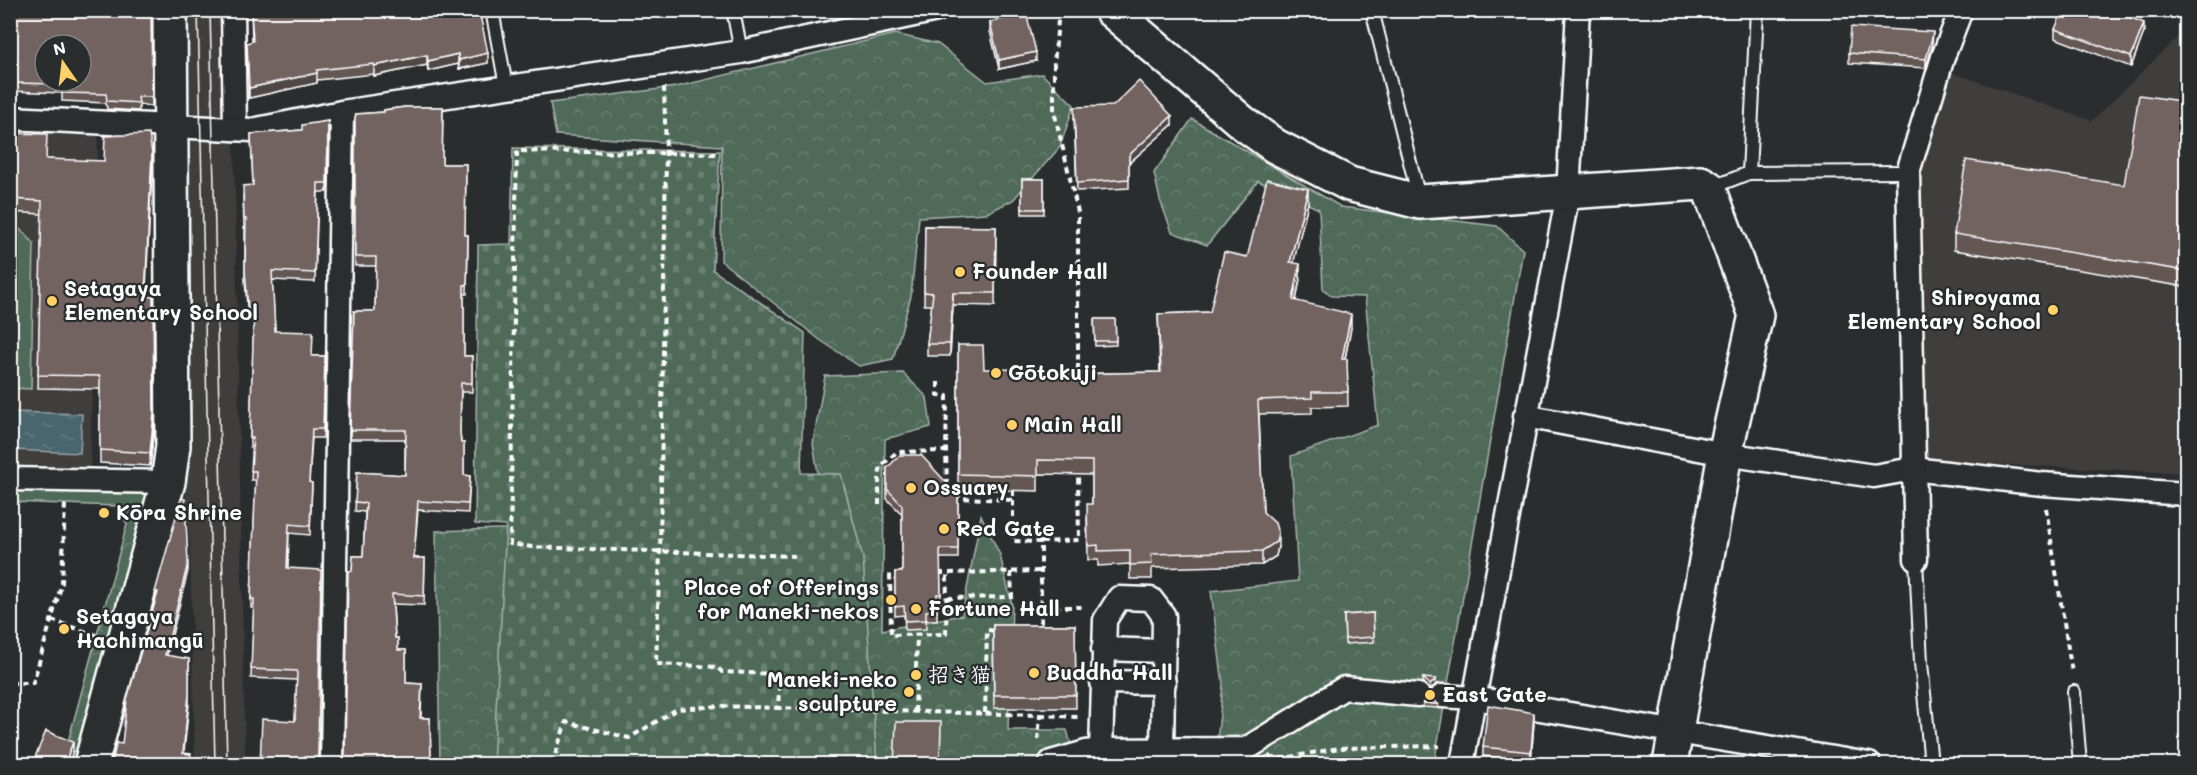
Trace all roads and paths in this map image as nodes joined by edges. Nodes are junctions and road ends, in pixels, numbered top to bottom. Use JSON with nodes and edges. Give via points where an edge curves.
{"nodes":[{"id":1,"x":170,"y":10,"type":"edge"},
{"id":2,"x":233,"y":10,"type":"edge"},
{"id":3,"x":492,"y":10,"type":"edge"},
{"id":4,"x":734,"y":10,"type":"edge"},
{"id":5,"x":1059,"y":10,"type":"edge"},
{"id":6,"x":1111,"y":10,"type":"edge"},
{"id":7,"x":1372,"y":10,"type":"edge"},
{"id":8,"x":1578,"y":10,"type":"edge"},
{"id":9,"x":1757,"y":10,"type":"edge"},
{"id":10,"x":1961,"y":10,"type":"edge"},
{"id":11,"x":935,"y":11,"type":"edge"},
{"id":12,"x":741,"y":52,"type":"junction"},
{"id":13,"x":663,"y":63,"type":"junction"},
{"id":14,"x":506,"y":86,"type":"junction"},
{"id":15,"x":342,"y":112,"type":"junction"},
{"id":16,"x":10,"y":118,"type":"edge"},
{"id":17,"x":170,"y":125,"type":"junction"},
{"id":18,"x":235,"y":129,"type":"junction"},
{"id":19,"x":666,"y":154,"type":"junction"},
{"id":20,"x":716,"y":154,"type":"dead end"},
{"id":21,"x":1749,"y":172,"type":"junction"},
{"id":22,"x":1908,"y":172,"type":"junction"},
{"id":23,"x":1709,"y":188,"type":"junction"},
{"id":24,"x":1568,"y":193,"type":"junction"},
{"id":25,"x":1420,"y":202,"type":"junction"},
{"id":26,"x":938,"y":382,"type":"dead end"},
{"id":27,"x":1078,"y":383,"type":"edge"},
{"id":28,"x":1525,"y":416,"type":"junction"},
{"id":29,"x":946,"y":451,"type":"junction"},
{"id":30,"x":1725,"y":454,"type":"junction"},
{"id":31,"x":1078,"y":461,"type":"edge"},
{"id":32,"x":1913,"y":469,"type":"junction"},
{"id":33,"x":10,"y":479,"type":"edge"},
{"id":34,"x":65,"y":480,"type":"junction"},
{"id":35,"x":168,"y":482,"type":"junction"},
{"id":36,"x":2042,"y":484,"type":"junction"},
{"id":37,"x":1013,"y":490,"type":"edge"},
{"id":38,"x":2187,"y":494,"type":"edge"},
{"id":39,"x":1013,"y":500,"type":"junction"},
{"id":40,"x":879,"y":505,"type":"dead end"},
{"id":41,"x":12,"y":530,"type":"edge"},
{"id":42,"x":1041,"y":542,"type":"junction"},
{"id":43,"x":660,"y":551,"type":"junction"},
{"id":44,"x":795,"y":556,"type":"dead end"},
{"id":45,"x":1916,"y":559,"type":"joint"},
{"id":46,"x":1041,"y":570,"type":"junction"},
{"id":47,"x":1011,"y":572,"type":"junction"},
{"id":48,"x":929,"y":573,"type":"edge"},
{"id":49,"x":947,"y":573,"type":"junction"},
{"id":50,"x":906,"y":574,"type":"edge"},
{"id":51,"x":947,"y":598,"type":"junction"},
{"id":52,"x":1041,"y":607,"type":"junction"},
{"id":53,"x":1083,"y":619,"type":"dead end"},
{"id":54,"x":51,"y":620,"type":"junction"},
{"id":55,"x":10,"y":628,"type":"edge"},
{"id":56,"x":998,"y":631,"type":"edge"},
{"id":57,"x":1041,"y":632,"type":"edge"},
{"id":58,"x":917,"y":634,"type":"junction"},
{"id":59,"x":124,"y":644,"type":"junction"},
{"id":60,"x":1103,"y":649,"type":"junction"},
{"id":61,"x":1164,"y":651,"type":"junction"},
{"id":62,"x":916,"y":668,"type":"dead end"},
{"id":63,"x":1102,"y":682,"type":"junction"},
{"id":64,"x":10,"y":683,"type":"edge"},
{"id":65,"x":916,"y":683,"type":"dead end"},
{"id":66,"x":1164,"y":683,"type":"junction"},
{"id":67,"x":2074,"y":692,"type":"joint"},
{"id":68,"x":1419,"y":695,"type":"dead end"},
{"id":69,"x":1442,"y":696,"type":"dead end"},
{"id":70,"x":1474,"y":698,"type":"junction"},
{"id":71,"x":778,"y":708,"type":"junction"},
{"id":72,"x":915,"y":712,"type":"junction"},
{"id":73,"x":985,"y":713,"type":"junction"},
{"id":74,"x":1040,"y":715,"type":"junction"},
{"id":75,"x":1676,"y":731,"type":"junction"},
{"id":76,"x":1439,"y":746,"type":"dead end"},
{"id":77,"x":1246,"y":749,"type":"junction"},
{"id":78,"x":1162,"y":750,"type":"junction"},
{"id":79,"x":1044,"y":756,"type":"joint"},
{"id":80,"x":1091,"y":756,"type":"edge"},
{"id":81,"x":1826,"y":761,"type":"edge"},
{"id":82,"x":91,"y":765,"type":"edge"},
{"id":83,"x":332,"y":765,"type":"edge"},
{"id":84,"x":552,"y":765,"type":"edge"},
{"id":85,"x":1462,"y":765,"type":"edge"},
{"id":86,"x":1670,"y":765,"type":"edge"},
{"id":87,"x":1869,"y":765,"type":"edge"},
{"id":88,"x":1931,"y":765,"type":"edge"},
{"id":89,"x":2080,"y":765,"type":"edge"}],
"edges":[{"from":1,"to":17,"type":"street"},
{"from":2,"to":18,"type":"street"},
{"from":3,"to":14,"type":"lane"},
{"from":4,"to":12,"type":"lane"},
{"from":5,"to":27,"type":"path","via":[[1054,111],[1078,212]]},
{"from":6,"to":25,"type":"street","via":[[1275,146],[1349,184]]},
{"from":7,"to":25,"type":"lane"},
{"from":8,"to":24,"type":"street"},
{"from":9,"to":21,"type":"lane"},
{"from":10,"to":22,"type":"street"},
{"from":11,"to":12,"type":"street"},
{"from":12,"to":13,"type":"street"},
{"from":13,"to":14,"type":"street"},
{"from":13,"to":19,"type":"path"},
{"from":14,"to":15,"type":"street"},
{"from":15,"to":18,"type":"street","via":[[252,130]]},
{"from":15,"to":83,"type":"street"},
{"from":16,"to":17,"type":"street"},
{"from":17,"to":18,"type":"street"},
{"from":17,"to":35,"type":"street","via":[[173,446]]},
{"from":19,"to":20,"type":"path"},
{"from":19,"to":43,"type":"path"},
{"from":19,"to":43,"type":"path","via":[[517,152],[510,532],[510,544],[532,547]]},
{"from":21,"to":22,"type":"lane"},
{"from":21,"to":23,"type":"lane"},
{"from":22,"to":32,"type":"street"},
{"from":23,"to":24,"type":"street","via":[[1701,183]]},
{"from":23,"to":30,"type":"street","via":[[1756,315]]},
{"from":24,"to":25,"type":"street"},
{"from":24,"to":28,"type":"street"},
{"from":26,"to":29,"type":"path","via":[[938,395],[947,396]]},
{"from":28,"to":30,"type":"street"},
{"from":28,"to":70,"type":"street"},
{"from":29,"to":39,"type":"path","via":[[949,492],[960,498]]},
{"from":29,"to":40,"type":"path","via":[[897,452],[882,466]]},
{"from":30,"to":32,"type":"street","via":[[1874,476]]},
{"from":30,"to":75,"type":"street"},
{"from":31,"to":42,"type":"path","via":[[1079,540]]},
{"from":32,"to":36,"type":"street"},
{"from":32,"to":45,"type":"street"},
{"from":33,"to":34,"type":"street"},
{"from":34,"to":35,"type":"street"},
{"from":34,"to":54,"type":"path","via":[[62,583]]},
{"from":35,"to":59,"type":"street"},
{"from":36,"to":38,"type":"street"},
{"from":36,"to":67,"type":"path"},
{"from":37,"to":39,"type":"path"},
{"from":39,"to":42,"type":"path","via":[[1013,541]]},
{"from":41,"to":55,"type":"path","via":[[16,601]]},
{"from":42,"to":46,"type":"path"},
{"from":43,"to":44,"type":"path"},
{"from":43,"to":71,"type":"path","via":[[656,664],[780,674]]},
{"from":45,"to":88,"type":"lane"},
{"from":46,"to":47,"type":"path"},
{"from":46,"to":52,"type":"path"},
{"from":47,"to":49,"type":"path"},
{"from":47,"to":51,"type":"path","via":[[1012,597]]},
{"from":48,"to":49,"type":"path"},
{"from":49,"to":51,"type":"path"},
{"from":50,"to":58,"type":"path","via":[[890,574],[891,635]]},
{"from":51,"to":58,"type":"path","via":[[946,634]]},
{"from":52,"to":53,"type":"path","via":[[1082,607]]},
{"from":52,"to":57,"type":"path"},
{"from":54,"to":59,"type":"path"},
{"from":54,"to":64,"type":"path","via":[[33,683]]},
{"from":56,"to":73,"type":"path","via":[[987,630]]},
{"from":58,"to":62,"type":"path"},
{"from":59,"to":82,"type":"street"},
{"from":60,"to":61,"type":"street"},
{"from":60,"to":61,"type":"street","via":[[1105,620],[1119,598],[1151,598],[1164,616]]},
{"from":60,"to":63,"type":"street"},
{"from":61,"to":66,"type":"street"},
{"from":63,"to":66,"type":"street"},
{"from":63,"to":80,"type":"street"},
{"from":65,"to":72,"type":"path"},
{"from":66,"to":78,"type":"street"},
{"from":67,"to":89,"type":"lane"},
{"from":68,"to":77,"type":"street","via":[[1344,688]]},
{"from":69,"to":70,"type":"street"},
{"from":70,"to":75,"type":"street"},
{"from":70,"to":85,"type":"street"},
{"from":71,"to":72,"type":"path"},
{"from":71,"to":84,"type":"path","via":[[677,709],[629,738],[566,722]]},
{"from":72,"to":73,"type":"path"},
{"from":73,"to":74,"type":"path"},
{"from":74,"to":79,"type":"path"},
{"from":74,"to":80,"type":"path","via":[[1085,717]]},
{"from":75,"to":81,"type":"street"},
{"from":75,"to":86,"type":"street"},
{"from":76,"to":77,"type":"path","via":[[1339,748],[1267,761]]},
{"from":77,"to":78,"type":"street"},
{"from":78,"to":80,"type":"street"},
{"from":79,"to":80,"type":"street"},
{"from":81,"to":87,"type":"street"}]}
